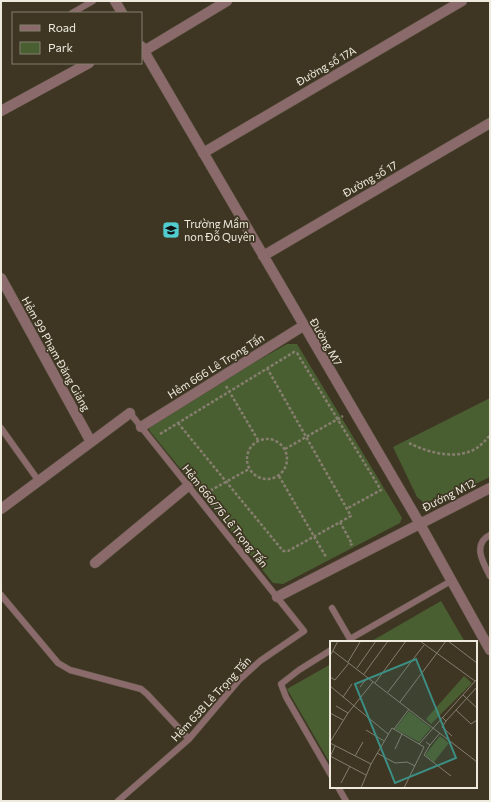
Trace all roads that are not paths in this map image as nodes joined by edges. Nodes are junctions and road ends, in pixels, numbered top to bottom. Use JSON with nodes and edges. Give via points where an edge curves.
{"nodes":[{"id":1,"x":94,"y":1,"type":"edge"},
{"id":2,"x":115,"y":1,"type":"edge"},
{"id":3,"x":227,"y":1,"type":"edge"},
{"id":4,"x":462,"y":1,"type":"edge"},
{"id":5,"x":74,"y":12,"type":"edge"},
{"id":6,"x":121,"y":12,"type":"edge"},
{"id":7,"x":142,"y":48,"type":"edge"},
{"id":8,"x":87,"y":64,"type":"edge"},
{"id":9,"x":1,"y":111,"type":"edge"},
{"id":10,"x":490,"y":123,"type":"edge"},
{"id":11,"x":203,"y":152,"type":"junction"},
{"id":12,"x":263,"y":256,"type":"junction"},
{"id":13,"x":1,"y":278,"type":"edge"},
{"id":14,"x":303,"y":326,"type":"junction"},
{"id":15,"x":130,"y":413,"type":"joint"},
{"id":16,"x":1,"y":428,"type":"edge"},
{"id":17,"x":141,"y":428,"type":"junction"},
{"id":18,"x":90,"y":442,"type":"junction"},
{"id":19,"x":38,"y":480,"type":"junction"},
{"id":20,"x":188,"y":486,"type":"junction"},
{"id":21,"x":490,"y":488,"type":"edge"},
{"id":22,"x":1,"y":509,"type":"edge"},
{"id":23,"x":420,"y":524,"type":"junction"},
{"id":24,"x":490,"y":535,"type":"edge"},
{"id":25,"x":95,"y":563,"type":"dead end"},
{"id":26,"x":490,"y":576,"type":"edge"},
{"id":27,"x":451,"y":581,"type":"junction"},
{"id":28,"x":1,"y":595,"type":"edge"},
{"id":29,"x":277,"y":597,"type":"junction"},
{"id":30,"x":332,"y":608,"type":"dead end"},
{"id":31,"x":304,"y":631,"type":"joint"},
{"id":32,"x":347,"y":640,"type":"edge"},
{"id":33,"x":490,"y":650,"type":"edge"},
{"id":34,"x":330,"y":651,"type":"edge"},
{"id":35,"x":189,"y":739,"type":"junction"},
{"id":36,"x":330,"y":773,"type":"edge"},
{"id":37,"x":339,"y":788,"type":"edge"},
{"id":38,"x":118,"y":801,"type":"edge"},
{"id":39,"x":346,"y":801,"type":"edge"}],
"edges":[{"from":1,"to":5,"type":"lane"},
{"from":2,"to":6,"type":"street"},
{"from":3,"to":7,"type":"street"},
{"from":4,"to":11,"type":"street","name":"Đường số 17A"},
{"from":7,"to":11,"type":"street","name":"Đường M7"},
{"from":8,"to":9,"type":"street"},
{"from":10,"to":12,"type":"street","name":"Đường số 17"},
{"from":11,"to":12,"type":"street","name":"Đường M7"},
{"from":12,"to":14,"type":"street","name":"Đường M7"},
{"from":13,"to":18,"type":"street","name":"Hẻm 99 Phạm Đăng Giảng"},
{"from":14,"to":17,"type":"street","name":"Hẻm 666 Lê Trọng Tấn"},
{"from":14,"to":23,"type":"street","name":"Đường M7"},
{"from":15,"to":17,"type":"lane","name":"Hẻm 666/76 Lê Trọng Tấn"},
{"from":15,"to":18,"type":"street"},
{"from":16,"to":19,"type":"lane"},
{"from":17,"to":20,"type":"lane","name":"Hẻm 666/76 Lê Trọng Tấn"},
{"from":18,"to":19,"type":"street"},
{"from":19,"to":22,"type":"street"},
{"from":20,"to":25,"type":"street"},
{"from":20,"to":29,"type":"lane","name":"Hẻm 666/76 Lê Trọng Tấn"},
{"from":21,"to":23,"type":"street","name":"Đướng M12"},
{"from":23,"to":27,"type":"street","name":"Đường M7"},
{"from":23,"to":29,"type":"street","name":"Đướng M12"},
{"from":24,"to":26,"type":"lane","via":[[484,538],[480,548],[480,557]]},
{"from":27,"to":32,"type":"lane"},
{"from":27,"to":33,"type":"street","name":"Đường M7"},
{"from":28,"to":35,"type":"lane","via":[[58,662],[70,670],[141,690]]},
{"from":29,"to":31,"type":"lane","name":"Hẻm 666/76 Lê Trọng Tấn"},
{"from":30,"to":32,"type":"lane"},
{"from":31,"to":35,"type":"lane","name":"Hẻm 638 Lê Trọng Tấn","via":[[260,661],[239,680]]},
{"from":34,"to":36,"type":"lane","via":[[281,684]]},
{"from":35,"to":38,"type":"lane","name":"Hẻm 638 Lê Trọng Tấn"},
{"from":37,"to":39,"type":"lane"}]}
